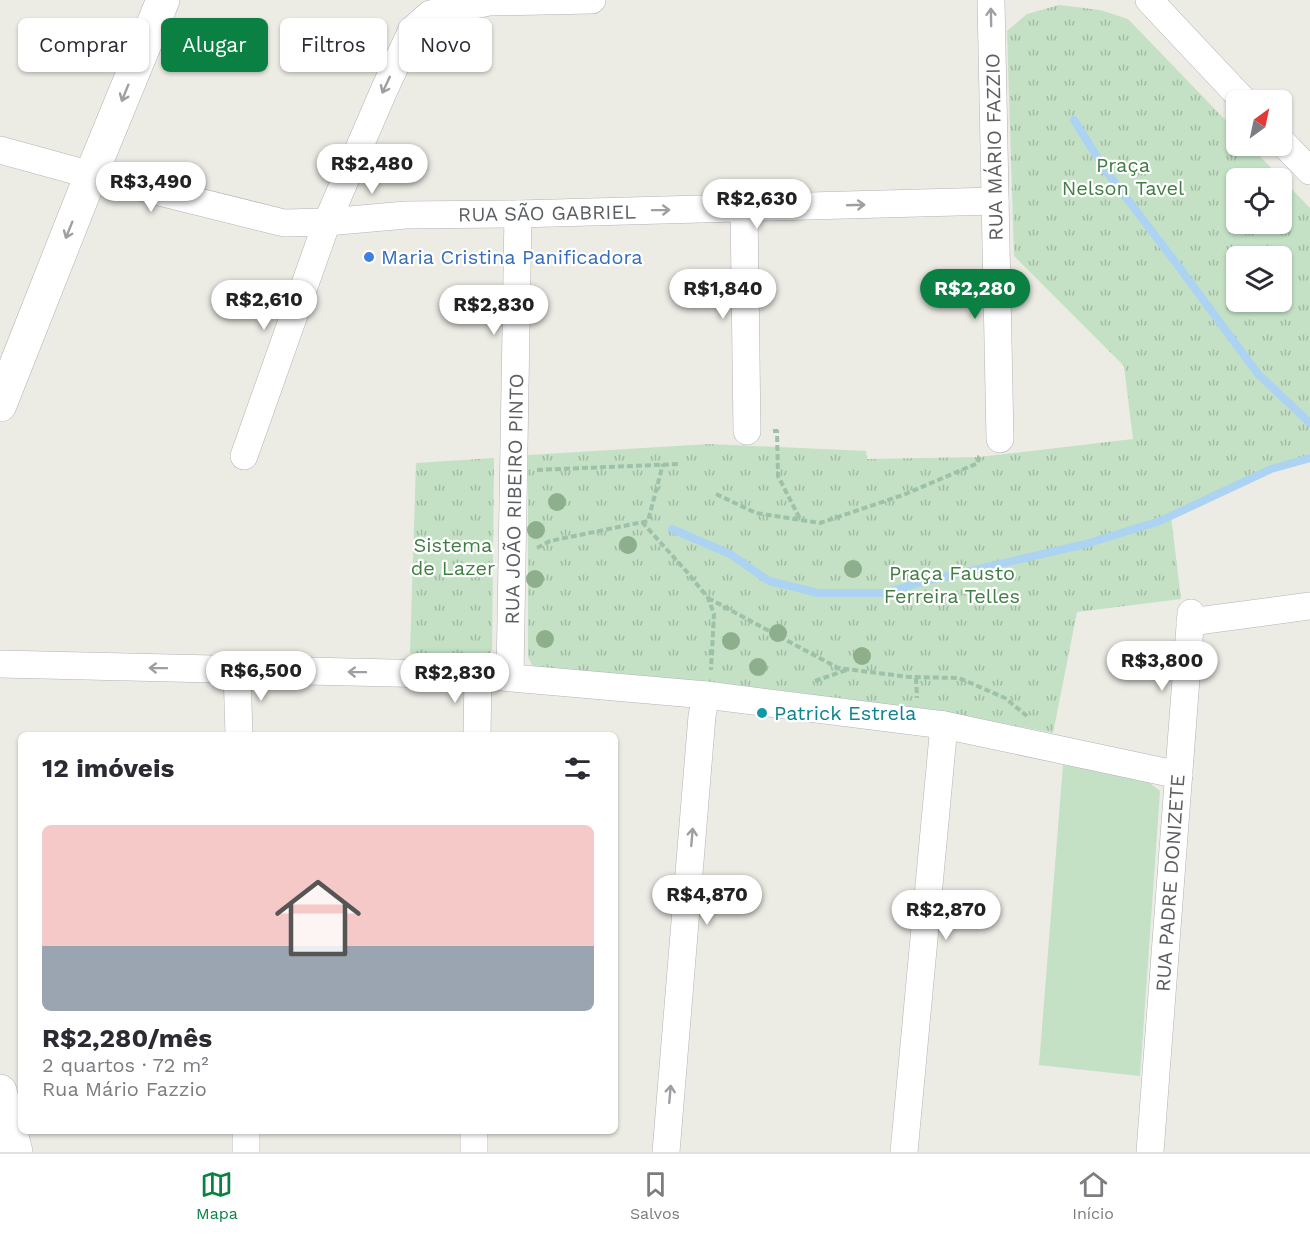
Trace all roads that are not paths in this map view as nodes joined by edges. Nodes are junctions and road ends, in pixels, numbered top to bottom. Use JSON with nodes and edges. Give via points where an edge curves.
{"nodes":[{"id":1,"x":163,"y":0,"type":"edge"},
{"id":2,"x":592,"y":0,"type":"edge"},
{"id":3,"x":991,"y":0,"type":"edge"},
{"id":4,"x":1149,"y":0,"type":"edge"},
{"id":5,"x":1234,"y":90,"type":"edge"},
{"id":6,"x":0,"y":150,"type":"edge"},
{"id":7,"x":1292,"y":152,"type":"edge"},
{"id":8,"x":1310,"y":171,"type":"edge"},
{"id":9,"x":91,"y":175,"type":"junction"},
{"id":10,"x":995,"y":201,"type":"junction"},
{"id":11,"x":744,"y":208,"type":"junction"},
{"id":12,"x":518,"y":214,"type":"junction"},
{"id":13,"x":327,"y":222,"type":"junction"},
{"id":14,"x":0,"y":405,"type":"edge"},
{"id":15,"x":747,"y":431,"type":"dead end"},
{"id":16,"x":1000,"y":439,"type":"road end"},
{"id":17,"x":244,"y":456,"type":"dead end"},
{"id":18,"x":1310,"y":606,"type":"edge"},
{"id":19,"x":0,"y":664,"type":"edge"},
{"id":20,"x":237,"y":670,"type":"junction"},
{"id":21,"x":478,"y":675,"type":"junction"},
{"id":22,"x":510,"y":677,"type":"junction"},
{"id":23,"x":709,"y":682,"type":"junction"},
{"id":24,"x":944,"y":725,"type":"junction"},
{"id":25,"x":239,"y":732,"type":"edge"},
{"id":26,"x":477,"y":732,"type":"edge"},
{"id":27,"x":1179,"y":775,"type":"junction"},
{"id":28,"x":0,"y":1091,"type":"edge"},
{"id":29,"x":246,"y":1134,"type":"edge"},
{"id":30,"x":474,"y":1134,"type":"edge"},
{"id":31,"x":15,"y":1152,"type":"edge"},
{"id":32,"x":246,"y":1152,"type":"edge"},
{"id":33,"x":474,"y":1152,"type":"edge"},
{"id":34,"x":666,"y":1152,"type":"edge"},
{"id":35,"x":904,"y":1152,"type":"edge"},
{"id":36,"x":1150,"y":1152,"type":"edge"}],
"edges":[{"from":1,"to":9,"type":"main road","one_way":true},
{"from":2,"to":13,"type":"street","one_way":true,"via":[[489,2],[430,14],[412,30]]},
{"from":10,"to":3,"type":"street","name":"RUA MÁRIO FAZZIO","one_way":true},
{"from":4,"to":5,"type":"street"},
{"from":6,"to":9,"type":"street","name":"RUA SÃO GABRIEL"},
{"from":7,"to":8,"type":"street"},
{"from":9,"to":13,"type":"street","name":"RUA SÃO GABRIEL","via":[[284,223]]},
{"from":9,"to":14,"type":"main road","one_way":true},
{"from":11,"to":10,"type":"street","name":"RUA SÃO GABRIEL","one_way":true},
{"from":10,"to":16,"type":"street","name":"RUA MÁRIO FAZZIO"},
{"from":12,"to":11,"type":"street","name":"RUA SÃO GABRIEL","one_way":true},
{"from":11,"to":15,"type":"street"},
{"from":12,"to":13,"type":"street","name":"RUA SÃO GABRIEL","via":[[406,215]]},
{"from":12,"to":22,"type":"street","name":"RUA JOÃO RIBEIRO PINTO"},
{"from":13,"to":17,"type":"street"},
{"from":18,"to":27,"type":"street","name":"RUA PADRE DONIZETE","via":[[1190,617]]},
{"from":20,"to":19,"type":"street","one_way":true},
{"from":21,"to":20,"type":"street","one_way":true},
{"from":20,"to":25,"type":"street"},
{"from":21,"to":22,"type":"street"},
{"from":21,"to":26,"type":"street"},
{"from":22,"to":23,"type":"street"},
{"from":23,"to":24,"type":"street"},
{"from":34,"to":23,"type":"street","one_way":true,"via":[[702,716]]},
{"from":24,"to":27,"type":"street"},
{"from":24,"to":35,"type":"street"},
{"from":27,"to":36,"type":"street","name":"RUA PADRE DONIZETE"},
{"from":28,"to":31,"type":"main road"},
{"from":29,"to":32,"type":"street"},
{"from":30,"to":33,"type":"street"}]}
